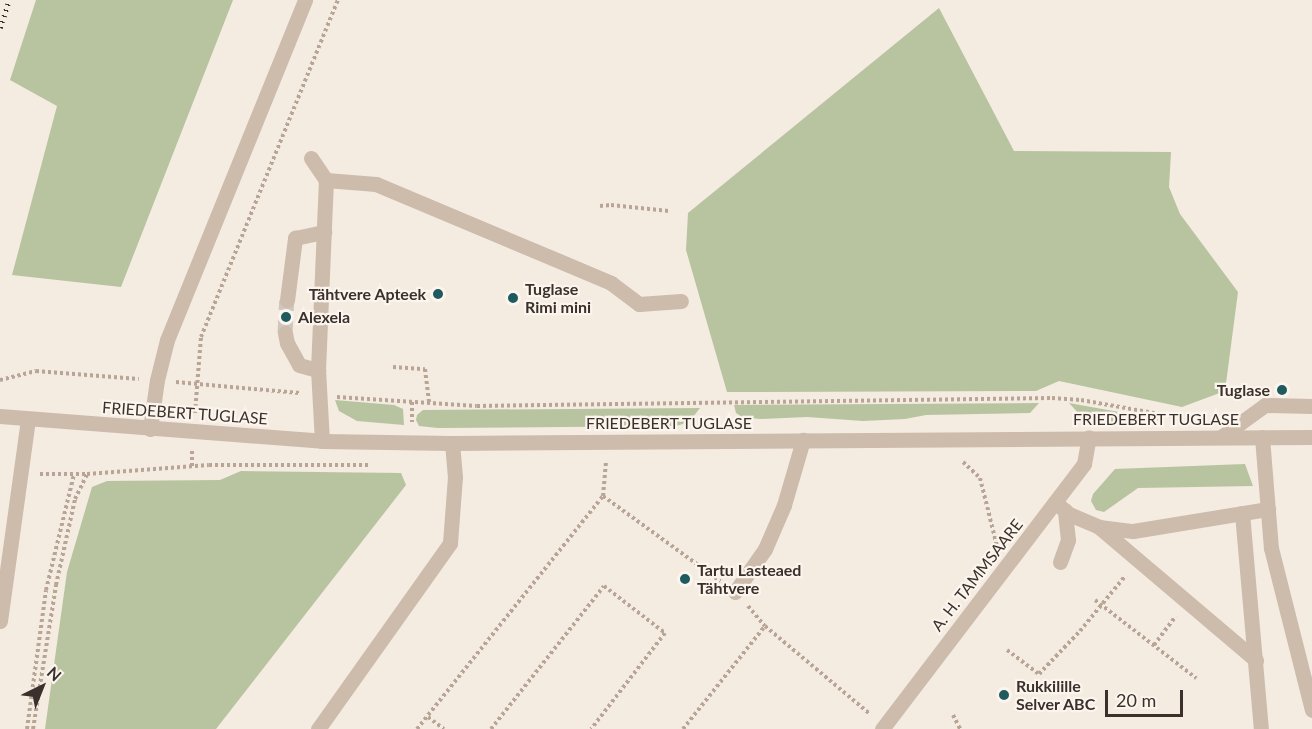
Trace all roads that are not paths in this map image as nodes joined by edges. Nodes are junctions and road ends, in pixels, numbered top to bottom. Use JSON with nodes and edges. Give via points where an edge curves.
{"nodes":[{"id":1,"x":305,"y":0,"type":"edge"},
{"id":2,"x":311,"y":158,"type":"dead end"},
{"id":3,"x":326,"y":180,"type":"junction"},
{"id":4,"x":324,"y":232,"type":"junction"},
{"id":5,"x":287,"y":300,"type":"tunnel mouth"},
{"id":6,"x":681,"y":301,"type":"dead end"},
{"id":7,"x":285,"y":333,"type":"tunnel mouth"},
{"id":8,"x":318,"y":370,"type":"junction"},
{"id":9,"x":1312,"y":406,"type":"edge"},
{"id":10,"x":0,"y":416,"type":"edge"},
{"id":11,"x":28,"y":419,"type":"junction"},
{"id":12,"x":150,"y":429,"type":"junction"},
{"id":13,"x":1089,"y":437,"type":"junction"},
{"id":14,"x":1221,"y":437,"type":"junction"},
{"id":15,"x":1262,"y":437,"type":"junction"},
{"id":16,"x":1312,"y":437,"type":"edge"},
{"id":17,"x":803,"y":440,"type":"junction"},
{"id":18,"x":322,"y":441,"type":"junction"},
{"id":19,"x":452,"y":443,"type":"junction"},
{"id":20,"x":1060,"y":506,"type":"junction"},
{"id":21,"x":1268,"y":508,"type":"junction"},
{"id":22,"x":1242,"y":513,"type":"junction"},
{"id":23,"x":1100,"y":528,"type":"junction"},
{"id":24,"x":1060,"y":562,"type":"dead end"},
{"id":25,"x":735,"y":592,"type":"road end"},
{"id":26,"x":0,"y":621,"type":"edge"},
{"id":27,"x":1256,"y":660,"type":"junction"},
{"id":28,"x":1312,"y":710,"type":"edge"},
{"id":29,"x":889,"y":726,"type":"edge"},
{"id":30,"x":318,"y":729,"type":"edge"},
{"id":31,"x":1261,"y":729,"type":"edge"}],
"edges":[{"from":1,"to":12,"type":"street","via":[[167,340]]},
{"from":2,"to":3,"type":"street"},
{"from":3,"to":4,"type":"street"},
{"from":3,"to":6,"type":"street","via":[[376,184],[611,283],[639,304]]},
{"from":4,"to":5,"type":"street","via":[[295,238]]},
{"from":4,"to":8,"type":"street"},
{"from":7,"to":8,"type":"street","via":[[299,365]]},
{"from":8,"to":18,"type":"street"},
{"from":9,"to":14,"type":"street","via":[[1265,405]]},
{"from":10,"to":11,"type":"street","name":"FRIEDEBERT TUGLASE"},
{"from":11,"to":12,"type":"street","name":"FRIEDEBERT TUGLASE"},
{"from":11,"to":26,"type":"street"},
{"from":12,"to":18,"type":"street","name":"FRIEDEBERT TUGLASE"},
{"from":13,"to":14,"type":"street","name":"FRIEDEBERT TUGLASE"},
{"from":13,"to":17,"type":"street","name":"FRIEDEBERT TUGLASE"},
{"from":13,"to":20,"type":"street","name":"A. H. TAMMSAARE","via":[[1084,464]]},
{"from":14,"to":15,"type":"street","name":"FRIEDEBERT TUGLASE"},
{"from":15,"to":16,"type":"street","name":"FRIEDEBERT TUGLASE"},
{"from":15,"to":21,"type":"street"},
{"from":17,"to":19,"type":"street","name":"FRIEDEBERT TUGLASE"},
{"from":17,"to":25,"type":"street","via":[[784,505],[765,549]]},
{"from":18,"to":19,"type":"street","name":"FRIEDEBERT TUGLASE"},
{"from":19,"to":30,"type":"street","via":[[450,543]]},
{"from":20,"to":23,"type":"street"},
{"from":20,"to":24,"type":"street","via":[[1068,540]]},
{"from":20,"to":29,"type":"street","name":"A. H. TAMMSAARE","via":[[1003,570],[987,599]]},
{"from":21,"to":22,"type":"street"},
{"from":21,"to":28,"type":"street","via":[[1271,548]]},
{"from":22,"to":23,"type":"street","via":[[1133,531]]},
{"from":22,"to":27,"type":"street"},
{"from":23,"to":27,"type":"street"},
{"from":27,"to":31,"type":"street"}]}
